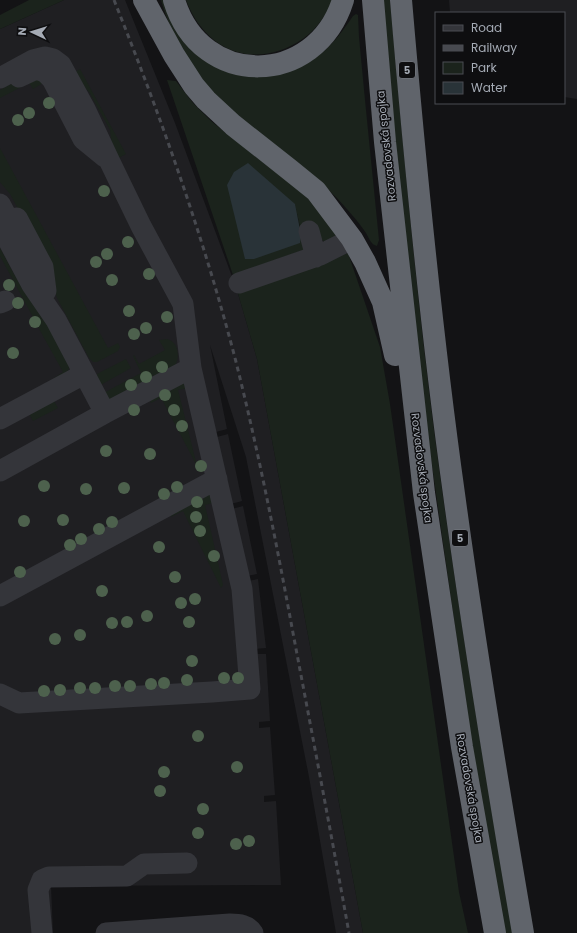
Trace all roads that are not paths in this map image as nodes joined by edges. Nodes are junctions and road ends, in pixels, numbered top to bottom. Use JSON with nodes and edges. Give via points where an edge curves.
{"nodes":[{"id":1,"x":144,"y":0,"type":"edge"},
{"id":2,"x":154,"y":0,"type":"edge"},
{"id":3,"x":174,"y":0,"type":"edge"},
{"id":4,"x":343,"y":0,"type":"edge"},
{"id":5,"x":373,"y":0,"type":"edge"},
{"id":6,"x":401,"y":0,"type":"edge"},
{"id":7,"x":164,"y":38,"type":"junction"},
{"id":8,"x":0,"y":78,"type":"edge"},
{"id":9,"x":63,"y":85,"type":"junction"},
{"id":10,"x":0,"y":86,"type":"edge"},
{"id":11,"x":0,"y":192,"type":"edge"},
{"id":12,"x":0,"y":204,"type":"edge"},
{"id":13,"x":0,"y":226,"type":"edge"},
{"id":14,"x":309,"y":232,"type":"dead end"},
{"id":15,"x":352,"y":239,"type":"junction"},
{"id":16,"x":0,"y":243,"type":"edge"},
{"id":17,"x":316,"y":257,"type":"junction"},
{"id":18,"x":238,"y":283,"type":"dead end"},
{"id":19,"x":40,"y":288,"type":"junction"},
{"id":20,"x":191,"y":368,"type":"junction"},
{"id":21,"x":84,"y":374,"type":"junction"},
{"id":22,"x":105,"y":413,"type":"junction"},
{"id":23,"x":0,"y":419,"type":"edge"},
{"id":24,"x":0,"y":471,"type":"edge"},
{"id":25,"x":217,"y":479,"type":"junction"},
{"id":26,"x":424,"y":493,"type":"junction"},
{"id":27,"x":0,"y":596,"type":"edge"},
{"id":28,"x":0,"y":694,"type":"edge"},
{"id":29,"x":187,"y":863,"type":"dead end"},
{"id":30,"x":160,"y":931,"type":"edge"},
{"id":31,"x":42,"y":933,"type":"edge"},
{"id":32,"x":106,"y":933,"type":"edge"},
{"id":33,"x":253,"y":933,"type":"edge"},
{"id":34,"x":495,"y":933,"type":"edge"},
{"id":35,"x":523,"y":933,"type":"edge"}],
"edges":[{"from":1,"to":7,"type":"highway"},
{"from":2,"to":7,"type":"highway"},
{"from":3,"to":4,"type":"highway","via":[[186,28],[205,49],[230,62],[255,67],[285,62],[314,46],[332,27]]},
{"from":5,"to":26,"type":"highway","name":"Rozvadovská spojka","via":[[387,166]]},
{"from":6,"to":35,"type":"highway","number":"5","via":[[414,148],[453,492],[489,732]]},
{"from":7,"to":15,"type":"highway","via":[[184,72],[206,100],[233,125],[316,191]]},
{"from":8,"to":9,"type":"lane","via":[[33,60],[45,57],[61,65]]},
{"from":9,"to":10,"type":"lane","via":[[45,72],[36,69]]},
{"from":9,"to":20,"type":"lane","via":[[85,109],[103,155],[183,304]]},
{"from":11,"to":19,"type":"lane","via":[[5,196],[43,267]]},
{"from":12,"to":19,"type":"lane"},
{"from":13,"to":19,"type":"lane"},
{"from":14,"to":17,"type":"lane"},
{"from":15,"to":17,"type":"lane"},
{"from":15,"to":26,"type":"highway","via":[[383,302]]},
{"from":16,"to":19,"type":"lane","via":[[16,271]]},
{"from":17,"to":18,"type":"lane"},
{"from":19,"to":21,"type":"lane"},
{"from":20,"to":22,"type":"lane"},
{"from":20,"to":25,"type":"lane"},
{"from":21,"to":22,"type":"lane"},
{"from":21,"to":23,"type":"lane"},
{"from":22,"to":24,"type":"lane"},
{"from":25,"to":27,"type":"lane"},
{"from":25,"to":28,"type":"lane","via":[[242,589],[250,689],[19,703]]},
{"from":26,"to":34,"type":"highway","name":"Rozvadovská spojka","via":[[462,747]]},
{"from":29,"to":31,"type":"lane","via":[[144,864],[127,876],[49,877],[42,880],[38,890]]},
{"from":30,"to":32,"type":"lane"},
{"from":30,"to":33,"type":"lane","via":[[240,924]]}]}
